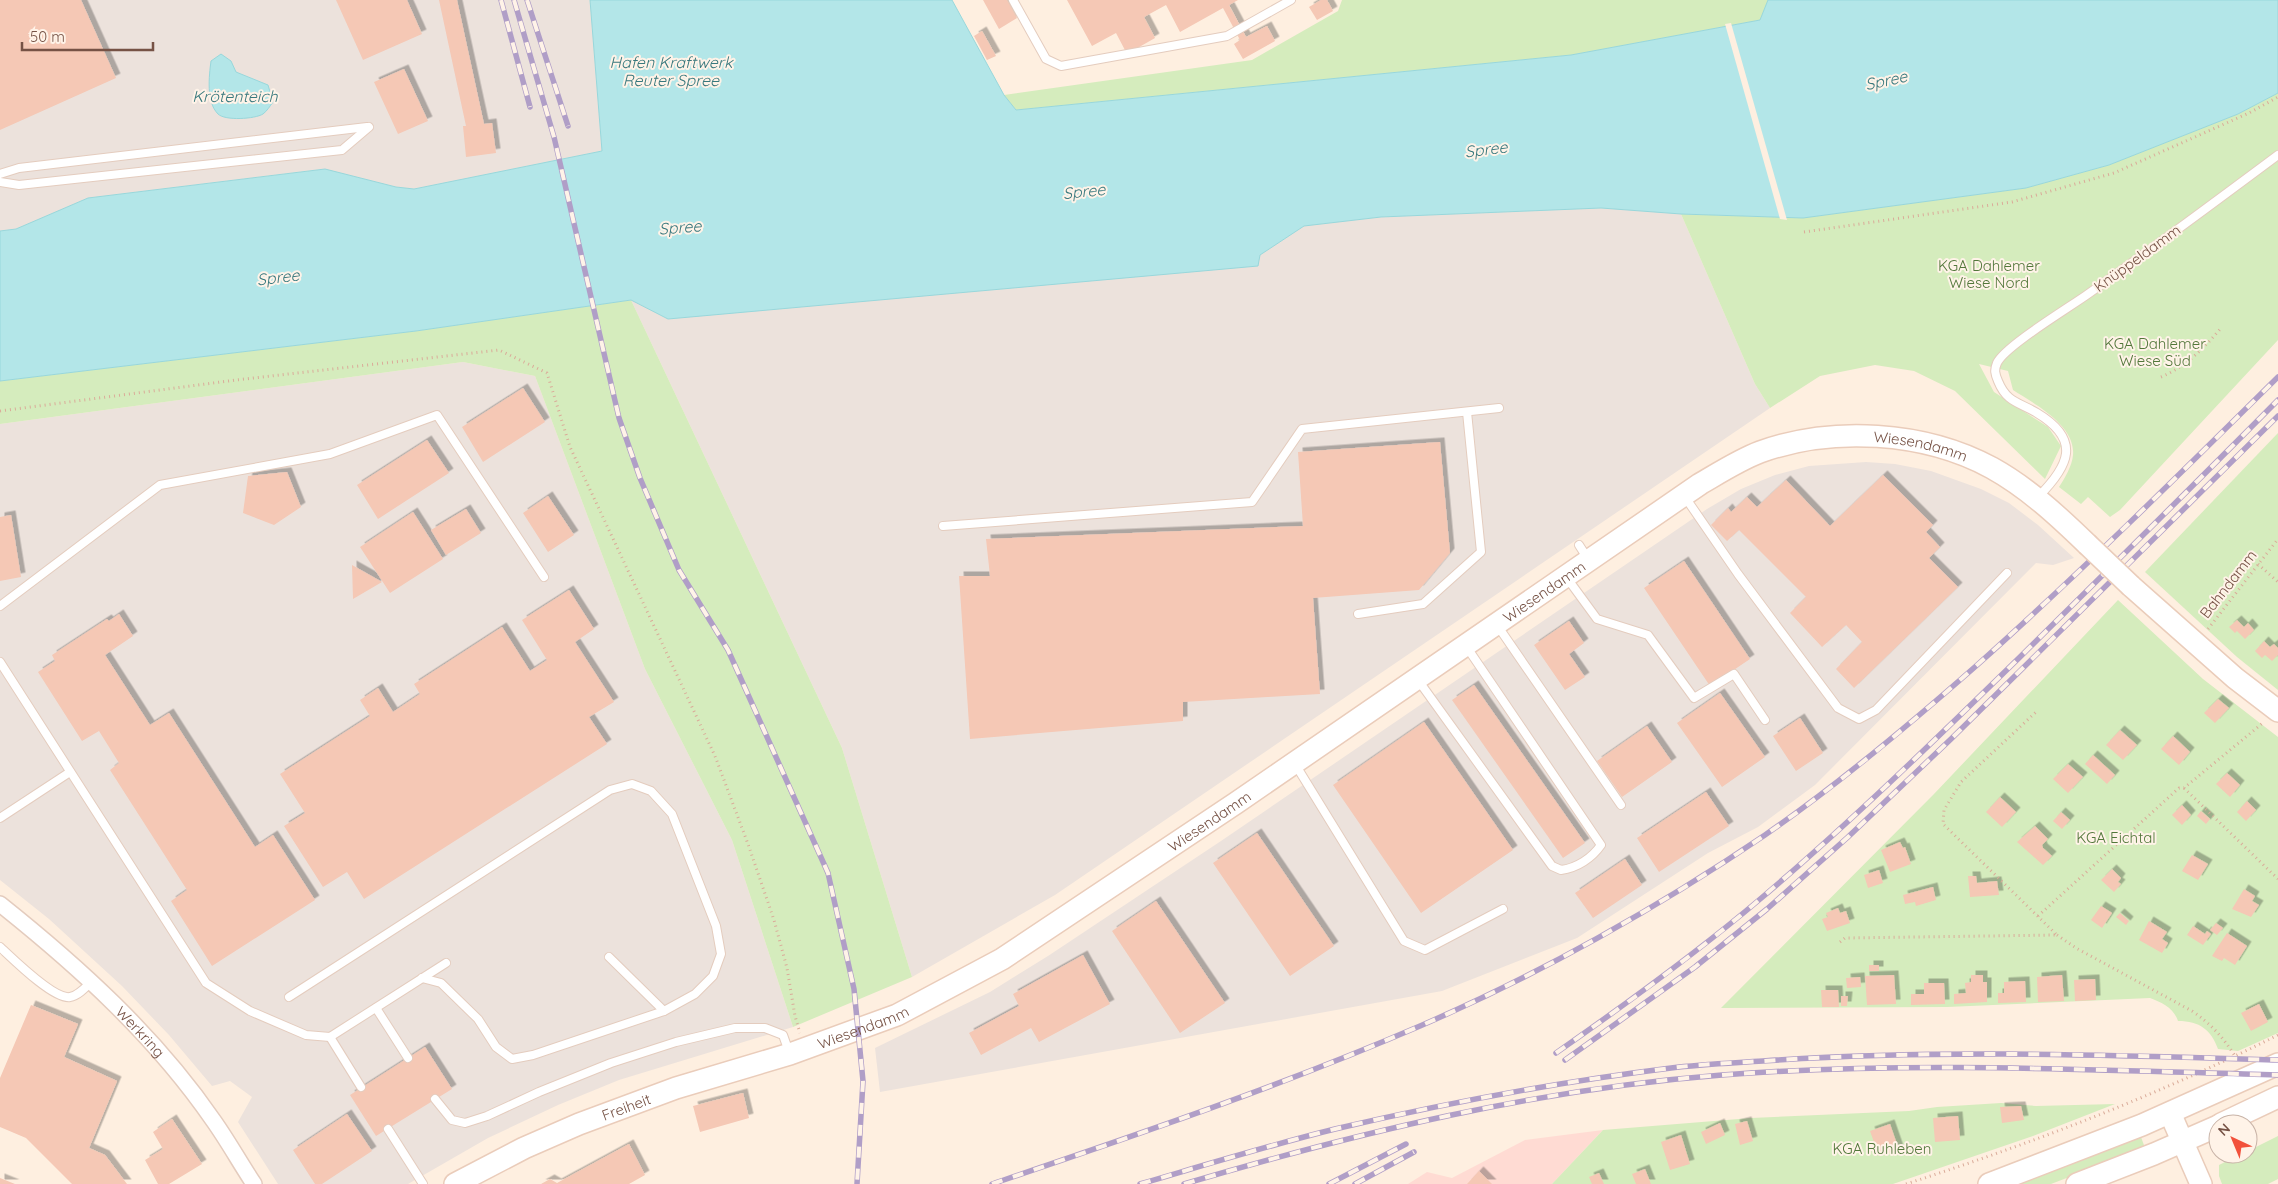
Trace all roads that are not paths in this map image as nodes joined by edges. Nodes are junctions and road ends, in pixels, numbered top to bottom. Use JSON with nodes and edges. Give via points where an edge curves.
{"nodes":[{"id":1,"x":1013,"y":0,"type":"edge"},
{"id":2,"x":1291,"y":0,"type":"edge"},
{"id":3,"x":2278,"y":155,"type":"edge"},
{"id":4,"x":0,"y":174,"type":"edge"},
{"id":5,"x":0,"y":182,"type":"edge"},
{"id":6,"x":1499,"y":408,"type":"dead end"},
{"id":7,"x":1467,"y":412,"type":"junction"},
{"id":8,"x":1684,"y":496,"type":"junction"},
{"id":9,"x":2036,"y":499,"type":"junction"},
{"id":10,"x":943,"y":526,"type":"dead end"},
{"id":11,"x":2007,"y":572,"type":"dead end"},
{"id":12,"x":1566,"y":576,"type":"junction"},
{"id":13,"x":544,"y":577,"type":"dead end"},
{"id":14,"x":0,"y":606,"type":"edge"},
{"id":15,"x":1358,"y":614,"type":"dead end"},
{"id":16,"x":1496,"y":624,"type":"junction"},
{"id":17,"x":1465,"y":645,"type":"junction"},
{"id":18,"x":0,"y":662,"type":"edge"},
{"id":19,"x":1417,"y":678,"type":"junction"},
{"id":20,"x":2278,"y":711,"type":"edge"},
{"id":21,"x":1765,"y":720,"type":"dead end"},
{"id":22,"x":1294,"y":762,"type":"junction"},
{"id":23,"x":70,"y":772,"type":"junction"},
{"id":24,"x":1621,"y":805,"type":"dead end"},
{"id":25,"x":0,"y":818,"type":"edge"},
{"id":26,"x":0,"y":904,"type":"edge"},
{"id":27,"x":1503,"y":909,"type":"dead end"},
{"id":28,"x":0,"y":947,"type":"edge"},
{"id":29,"x":609,"y":957,"type":"dead end"},
{"id":30,"x":446,"y":962,"type":"dead end"},
{"id":31,"x":422,"y":978,"type":"junction"},
{"id":32,"x":92,"y":981,"type":"junction"},
{"id":33,"x":289,"y":997,"type":"dead end"},
{"id":34,"x":376,"y":1008,"type":"junction"},
{"id":35,"x":664,"y":1011,"type":"junction"},
{"id":36,"x":330,"y":1038,"type":"junction"},
{"id":37,"x":797,"y":1051,"type":"junction"},
{"id":38,"x":408,"y":1058,"type":"dead end"},
{"id":39,"x":2278,"y":1064,"type":"edge"},
{"id":40,"x":361,"y":1087,"type":"dead end"},
{"id":41,"x":2278,"y":1097,"type":"edge"},
{"id":42,"x":435,"y":1099,"type":"dead end"},
{"id":43,"x":2170,"y":1113,"type":"junction"},
{"id":44,"x":2243,"y":1114,"type":"edge"},
{"id":45,"x":388,"y":1129,"type":"dead end"},
{"id":46,"x":2208,"y":1131,"type":"edge"},
{"id":47,"x":2183,"y":1142,"type":"junction"},
{"id":48,"x":254,"y":1184,"type":"edge"},
{"id":49,"x":423,"y":1184,"type":"edge"},
{"id":50,"x":455,"y":1184,"type":"edge"},
{"id":51,"x":1989,"y":1184,"type":"edge"},
{"id":52,"x":2077,"y":1184,"type":"edge"},
{"id":53,"x":2201,"y":1184,"type":"edge"}],
"edges":[{"from":1,"to":2,"type":"lane","via":[[1046,59],[1061,66],[1227,36]]},
{"from":3,"to":9,"type":"lane","name":"Knüppeldamm","via":[[2021,340],[1998,362],[1994,373],[2002,391],[2009,399],[2054,424],[2066,445],[2061,471]]},
{"from":4,"to":5,"type":"lane","via":[[19,168],[369,127],[342,150],[19,185]]},
{"from":6,"to":7,"type":"lane"},
{"from":7,"to":10,"type":"lane","via":[[1302,429],[1252,502]]},
{"from":7,"to":15,"type":"lane","via":[[1481,552],[1423,604]]},
{"from":8,"to":9,"type":"street","name":"Wiesendamm","via":[[1730,466],[1760,452],[1823,438],[1862,436],[1892,438],[1946,450],[1992,468]]},
{"from":8,"to":11,"type":"lane","via":[[1838,708],[1860,719],[1876,710]]},
{"from":8,"to":12,"type":"street","name":"Wiesendamm","via":[[1584,553]]},
{"from":9,"to":20,"type":"street","name":"Wiesendamm","bridge":true,"via":[[2196,644]]},
{"from":12,"to":16,"type":"street","name":"Wiesendamm"},
{"from":12,"to":21,"type":"lane","via":[[1597,619],[1648,635],[1694,698],[1734,674]]},
{"from":13,"to":14,"type":"lane","via":[[437,415],[330,454],[160,485]]},
{"from":16,"to":17,"type":"street","name":"Wiesendamm"},
{"from":16,"to":24,"type":"lane"},
{"from":17,"to":19,"type":"street","name":"Wiesendamm"},
{"from":17,"to":19,"type":"lane","via":[[1601,845],[1582,863],[1561,870],[1552,866]]},
{"from":18,"to":23,"type":"lane"},
{"from":19,"to":22,"type":"street","name":"Wiesendamm"},
{"from":22,"to":27,"type":"lane","via":[[1404,941],[1426,950]]},
{"from":22,"to":37,"type":"street","name":"Wiesendamm","via":[[1002,959],[897,1015]]},
{"from":23,"to":25,"type":"lane"},
{"from":23,"to":36,"type":"lane","via":[[206,983],[250,1011],[306,1035]]},
{"from":26,"to":32,"type":"street","name":"Werkring"},
{"from":28,"to":32,"type":"lane","via":[[61,996],[69,998]]},
{"from":29,"to":35,"type":"lane"},
{"from":30,"to":31,"type":"lane"},
{"from":31,"to":34,"type":"lane"},
{"from":31,"to":35,"type":"lane","via":[[441,982],[478,1019],[496,1048],[512,1059],[533,1055]]},
{"from":32,"to":48,"type":"street","name":"Werkring","via":[[171,1066],[213,1119]]},
{"from":33,"to":35,"type":"lane","via":[[610,790],[632,784],[651,791],[672,814],[716,926],[721,954],[713,976],[695,994]]},
{"from":34,"to":36,"type":"lane"},
{"from":34,"to":38,"type":"lane"},
{"from":36,"to":40,"type":"lane"},
{"from":37,"to":42,"type":"lane","via":[[783,1035],[766,1028],[735,1028],[676,1042],[611,1063],[465,1123],[452,1120]]},
{"from":37,"to":50,"type":"street","name":"Freiheit","via":[[676,1088],[579,1124]]},
{"from":39,"to":43,"type":"street"},
{"from":41,"to":44,"type":"street"},
{"from":43,"to":47,"type":"street"},
{"from":43,"to":51,"type":"street"},
{"from":45,"to":49,"type":"lane"},
{"from":46,"to":47,"type":"street"},
{"from":47,"to":52,"type":"street"},
{"from":47,"to":53,"type":"street"}]}
